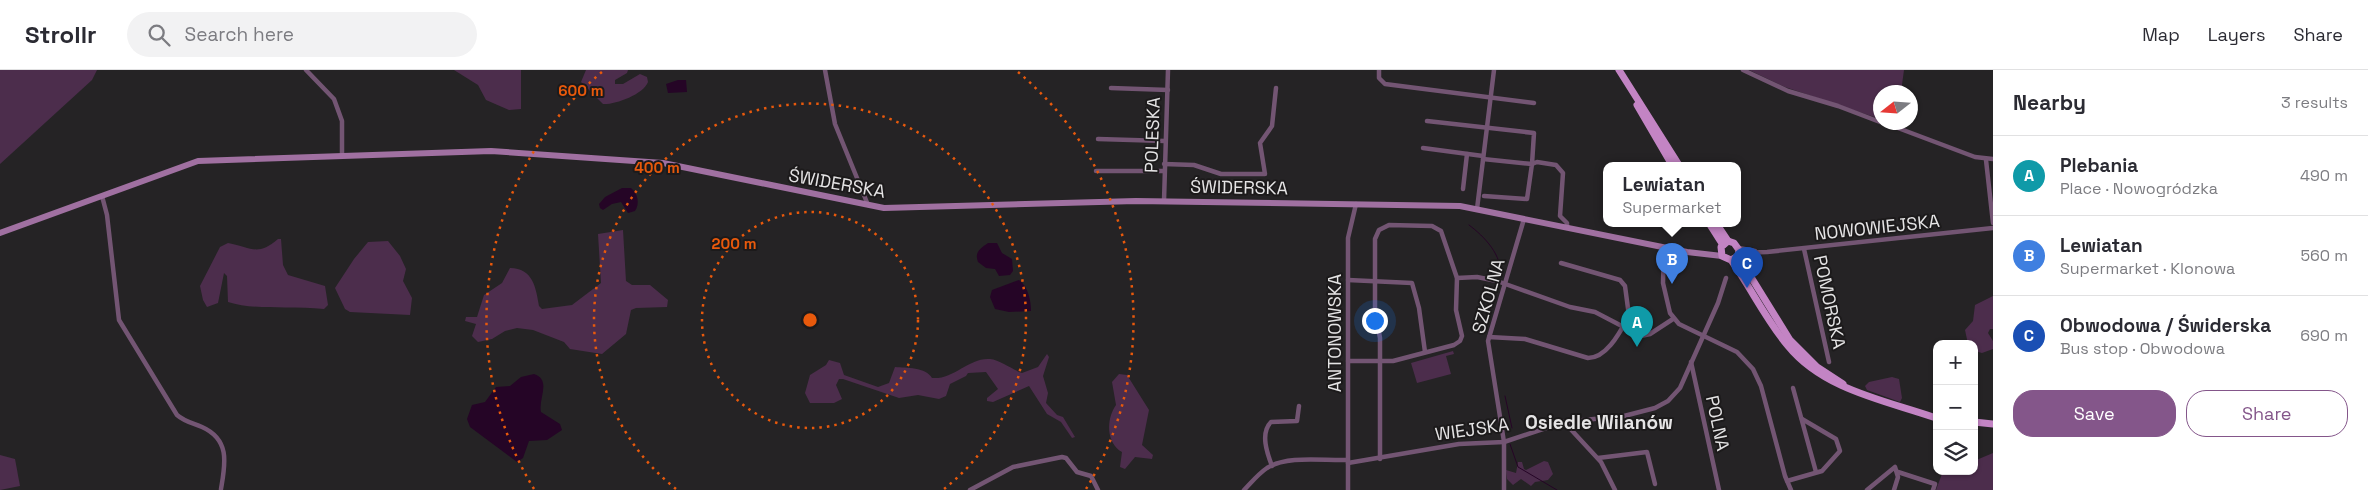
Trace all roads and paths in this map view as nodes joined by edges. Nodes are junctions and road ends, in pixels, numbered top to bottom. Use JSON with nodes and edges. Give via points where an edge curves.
{"nodes":[{"id":1,"x":306,"y":70,"type":"edge"},
{"id":2,"x":825,"y":70,"type":"edge"},
{"id":3,"x":1168,"y":70,"type":"edge"},
{"id":4,"x":1379,"y":70,"type":"edge"},
{"id":5,"x":1494,"y":70,"type":"edge"},
{"id":6,"x":1619,"y":70,"type":"edge"},
{"id":7,"x":1743,"y":70,"type":"edge"},
{"id":8,"x":1111,"y":88,"type":"dead end"},
{"id":9,"x":1276,"y":88,"type":"dead end"},
{"id":10,"x":1630,"y":89,"type":"junction"},
{"id":11,"x":1168,"y":90,"type":"junction"},
{"id":12,"x":1490,"y":98,"type":"junction"},
{"id":13,"x":1534,"y":103,"type":"dead end"},
{"id":14,"x":1873,"y":119,"type":"edge"},
{"id":15,"x":1427,"y":121,"type":"dead end"},
{"id":16,"x":1487,"y":128,"type":"junction"},
{"id":17,"x":1903,"y":130,"type":"edge"},
{"id":18,"x":1098,"y":139,"type":"dead end"},
{"id":19,"x":1165,"y":141,"type":"junction"},
{"id":20,"x":1423,"y":148,"type":"dead end"},
{"id":21,"x":1467,"y":154,"type":"junction"},
{"id":22,"x":342,"y":156,"type":"junction"},
{"id":23,"x":1483,"y":157,"type":"junction"},
{"id":24,"x":1993,"y":159,"type":"edge"},
{"id":25,"x":1986,"y":160,"type":"junction"},
{"id":26,"x":1670,"y":162,"type":"edge"},
{"id":27,"x":1677,"y":162,"type":"edge"},
{"id":28,"x":1164,"y":164,"type":"junction"},
{"id":29,"x":1532,"y":164,"type":"junction"},
{"id":30,"x":1096,"y":171,"type":"dead end"},
{"id":31,"x":1164,"y":171,"type":"junction"},
{"id":32,"x":1462,"y":189,"type":"dead end"},
{"id":33,"x":102,"y":196,"type":"junction"},
{"id":34,"x":1484,"y":196,"type":"dead end"},
{"id":35,"x":1164,"y":201,"type":"junction"},
{"id":36,"x":1356,"y":204,"type":"junction"},
{"id":37,"x":868,"y":205,"type":"junction"},
{"id":38,"x":1477,"y":209,"type":"junction"},
{"id":39,"x":1524,"y":219,"type":"junction"},
{"id":40,"x":1993,"y":223,"type":"edge"},
{"id":41,"x":1711,"y":227,"type":"edge"},
{"id":42,"x":1717,"y":227,"type":"edge"},
{"id":43,"x":1567,"y":228,"type":"junction"},
{"id":44,"x":1993,"y":228,"type":"edge"},
{"id":45,"x":0,"y":233,"type":"edge"},
{"id":46,"x":1664,"y":248,"type":"junction"},
{"id":47,"x":1723,"y":248,"type":"junction"},
{"id":48,"x":1804,"y":248,"type":"junction"},
{"id":49,"x":1737,"y":254,"type":"junction"},
{"id":50,"x":1561,"y":263,"type":"dead end"},
{"id":51,"x":1457,"y":278,"type":"junction"},
{"id":52,"x":1726,"y":278,"type":"dead end"},
{"id":53,"x":1348,"y":280,"type":"junction"},
{"id":54,"x":1375,"y":282,"type":"junction"},
{"id":55,"x":1505,"y":284,"type":"junction"},
{"id":56,"x":1673,"y":319,"type":"junction"},
{"id":57,"x":1622,"y":326,"type":"junction"},
{"id":58,"x":1702,"y":336,"type":"junction"},
{"id":59,"x":1489,"y":337,"type":"junction"},
{"id":60,"x":1425,"y":352,"type":"junction"},
{"id":61,"x":1348,"y":361,"type":"junction"},
{"id":62,"x":1380,"y":361,"type":"junction"},
{"id":63,"x":1691,"y":362,"type":"junction"},
{"id":64,"x":1829,"y":362,"type":"dead end"},
{"id":65,"x":1793,"y":388,"type":"dead end"},
{"id":66,"x":1299,"y":406,"type":"dead end"},
{"id":67,"x":1933,"y":416,"type":"edge"},
{"id":68,"x":1802,"y":419,"type":"junction"},
{"id":69,"x":1564,"y":422,"type":"junction"},
{"id":70,"x":1978,"y":422,"type":"edge"},
{"id":71,"x":1993,"y":424,"type":"edge"},
{"id":72,"x":1504,"y":442,"type":"junction"},
{"id":73,"x":1598,"y":458,"type":"junction"},
{"id":74,"x":1380,"y":459,"type":"junction"},
{"id":75,"x":1348,"y":462,"type":"junction"},
{"id":76,"x":1272,"y":466,"type":"junction"},
{"id":77,"x":1896,"y":470,"type":"junction"},
{"id":78,"x":1816,"y":472,"type":"junction"},
{"id":79,"x":1787,"y":481,"type":"junction"},
{"id":80,"x":1655,"y":484,"type":"dead end"},
{"id":81,"x":221,"y":489,"type":"edge"},
{"id":82,"x":970,"y":490,"type":"edge"},
{"id":83,"x":1098,"y":490,"type":"edge"},
{"id":84,"x":1244,"y":490,"type":"edge"},
{"id":85,"x":1348,"y":490,"type":"edge"},
{"id":86,"x":1504,"y":490,"type":"edge"},
{"id":87,"x":1615,"y":490,"type":"edge"},
{"id":88,"x":1719,"y":490,"type":"edge"},
{"id":89,"x":1791,"y":490,"type":"edge"},
{"id":90,"x":1867,"y":490,"type":"edge"},
{"id":91,"x":1894,"y":490,"type":"edge"},
{"id":92,"x":1933,"y":490,"type":"edge"}],
"edges":[{"from":1,"to":22,"type":"street","via":[[334,99],[342,121]]},
{"from":2,"to":37,"type":"street","via":[[835,124]]},
{"from":3,"to":11,"type":"street","name":"POLESKA"},
{"from":4,"to":12,"type":"street","via":[[1379,78],[1385,84]]},
{"from":5,"to":12,"type":"street"},
{"from":6,"to":10,"type":"main road"},
{"from":7,"to":14,"type":"street","via":[[1788,91]]},
{"from":8,"to":11,"type":"street"},
{"from":9,"to":28,"type":"street","via":[[1272,126],[1260,143],[1265,174],[1221,174],[1194,164]]},
{"from":10,"to":26,"type":"main road"},
{"from":10,"to":27,"type":"main road"},
{"from":11,"to":19,"type":"street","name":"POLESKA"},
{"from":12,"to":13,"type":"street"},
{"from":12,"to":16,"type":"street"},
{"from":15,"to":16,"type":"street"},
{"from":16,"to":23,"type":"street"},
{"from":16,"to":29,"type":"street","via":[[1534,133]]},
{"from":17,"to":25,"type":"street"},
{"from":18,"to":19,"type":"street"},
{"from":19,"to":28,"type":"street","name":"POLESKA"},
{"from":20,"to":21,"type":"street"},
{"from":21,"to":23,"type":"street"},
{"from":21,"to":32,"type":"street"},
{"from":22,"to":33,"type":"street","name":"ŚWIDERSKA","via":[[198,161]]},
{"from":22,"to":37,"type":"street","name":"ŚWIDERSKA","via":[[492,151],[663,163]]},
{"from":23,"to":29,"type":"street"},
{"from":23,"to":38,"type":"street"},
{"from":24,"to":25,"type":"street"},
{"from":25,"to":40,"type":"street"},
{"from":28,"to":31,"type":"street","name":"POLESKA"},
{"from":29,"to":34,"type":"street","via":[[1527,200]]},
{"from":29,"to":43,"type":"street","via":[[1556,165],[1561,169],[1560,216],[1567,223]]},
{"from":30,"to":31,"type":"street"},
{"from":31,"to":35,"type":"street","name":"POLESKA"},
{"from":33,"to":45,"type":"street","name":"ŚWIDERSKA"},
{"from":33,"to":81,"type":"street","via":[[118,320],[177,415],[204,428],[219,442],[226,457]]},
{"from":35,"to":36,"type":"street","name":"ŚWIDERSKA"},
{"from":35,"to":37,"type":"street","name":"ŚWIDERSKA","via":[[906,208]]},
{"from":36,"to":38,"type":"street","name":"ŚWIDERSKA"},
{"from":36,"to":53,"type":"street","name":"ANTONOWSKA","via":[[1349,230]]},
{"from":38,"to":39,"type":"street","name":"ŚWIDERSKA"},
{"from":39,"to":43,"type":"street","name":"ŚWIDERSKA"},
{"from":39,"to":55,"type":"street","name":"SZKOLNA"},
{"from":41,"to":47,"type":"main road"},
{"from":42,"to":47,"type":"main road"},
{"from":43,"to":46,"type":"street","name":"ŚWIDERSKA"},
{"from":44,"to":48,"type":"street","name":"NOWOWIEJSKA"},
{"from":46,"to":47,"type":"street","name":"ŚWIDERSKA","via":[[1702,254]]},
{"from":46,"to":56,"type":"street","via":[[1664,290]]},
{"from":47,"to":49,"type":"main road"},
{"from":47,"to":49,"type":"main road","via":[[1734,242]]},
{"from":48,"to":49,"type":"street","name":"NOWOWIEJSKA"},
{"from":48,"to":64,"type":"street","name":"POMORSKA"},
{"from":49,"to":67,"type":"main road","via":[[1790,340],[1817,367],[1850,388]]},
{"from":50,"to":57,"type":"street","via":[[1624,283],[1629,313]]},
{"from":51,"to":54,"type":"street","via":[[1443,235],[1437,228],[1389,225],[1379,230],[1375,239]]},
{"from":51,"to":55,"type":"street"},
{"from":51,"to":60,"type":"street","via":[[1456,306],[1462,338],[1457,344]]},
{"from":52,"to":58,"type":"street","name":"WIEJSKA"},
{"from":53,"to":54,"type":"street"},
{"from":53,"to":61,"type":"street","name":"ANTONOWSKA"},
{"from":54,"to":60,"type":"street","via":[[1412,283]]},
{"from":54,"to":62,"type":"street"},
{"from":55,"to":57,"type":"street","via":[[1570,307],[1598,313]]},
{"from":55,"to":59,"type":"street","name":"SZKOLNA"},
{"from":56,"to":57,"type":"street","via":[[1643,336]]},
{"from":56,"to":58,"type":"street"},
{"from":57,"to":59,"type":"street","via":[[1604,352],[1592,358],[1525,339]]},
{"from":58,"to":63,"type":"street","name":"WIEJSKA"},
{"from":58,"to":79,"type":"street","via":[[1736,352],[1756,373]]},
{"from":59,"to":72,"type":"street","name":"SZKOLNA"},
{"from":60,"to":62,"type":"street","via":[[1399,360]]},
{"from":61,"to":62,"type":"street"},
{"from":61,"to":75,"type":"street","name":"ANTONOWSKA"},
{"from":62,"to":74,"type":"street"},
{"from":63,"to":69,"type":"street","name":"WIEJSKA","via":[[1678,391],[1655,408],[1624,416]]},
{"from":63,"to":88,"type":"street","name":"POLNA"},
{"from":65,"to":68,"type":"street"},
{"from":66,"to":76,"type":"street","via":[[1297,421],[1271,422],[1266,428]]},
{"from":68,"to":78,"type":"street"},
{"from":68,"to":78,"type":"street","via":[[1836,439],[1840,448],[1826,468]]},
{"from":69,"to":72,"type":"street","name":"WIEJSKA"},
{"from":69,"to":73,"type":"street"},
{"from":70,"to":71,"type":"main road"},
{"from":72,"to":74,"type":"street","name":"WIEJSKA","via":[[1459,444]]},
{"from":72,"to":86,"type":"street","name":"SZKOLNA"},
{"from":73,"to":80,"type":"street","via":[[1647,452]]},
{"from":73,"to":87,"type":"street"},
{"from":74,"to":75,"type":"street","name":"WIEJSKA"},
{"from":75,"to":76,"type":"street","name":"WIEJSKA","via":[[1298,461]]},
{"from":75,"to":85,"type":"street","name":"ANTONOWSKA"},
{"from":76,"to":84,"type":"street"},
{"from":77,"to":90,"type":"street"},
{"from":77,"to":91,"type":"street"},
{"from":77,"to":92,"type":"street","via":[[1935,484]]},
{"from":78,"to":79,"type":"street"},
{"from":79,"to":89,"type":"street"},
{"from":82,"to":83,"type":"street","via":[[1013,467],[1062,457],[1077,472],[1091,476]]}]}
